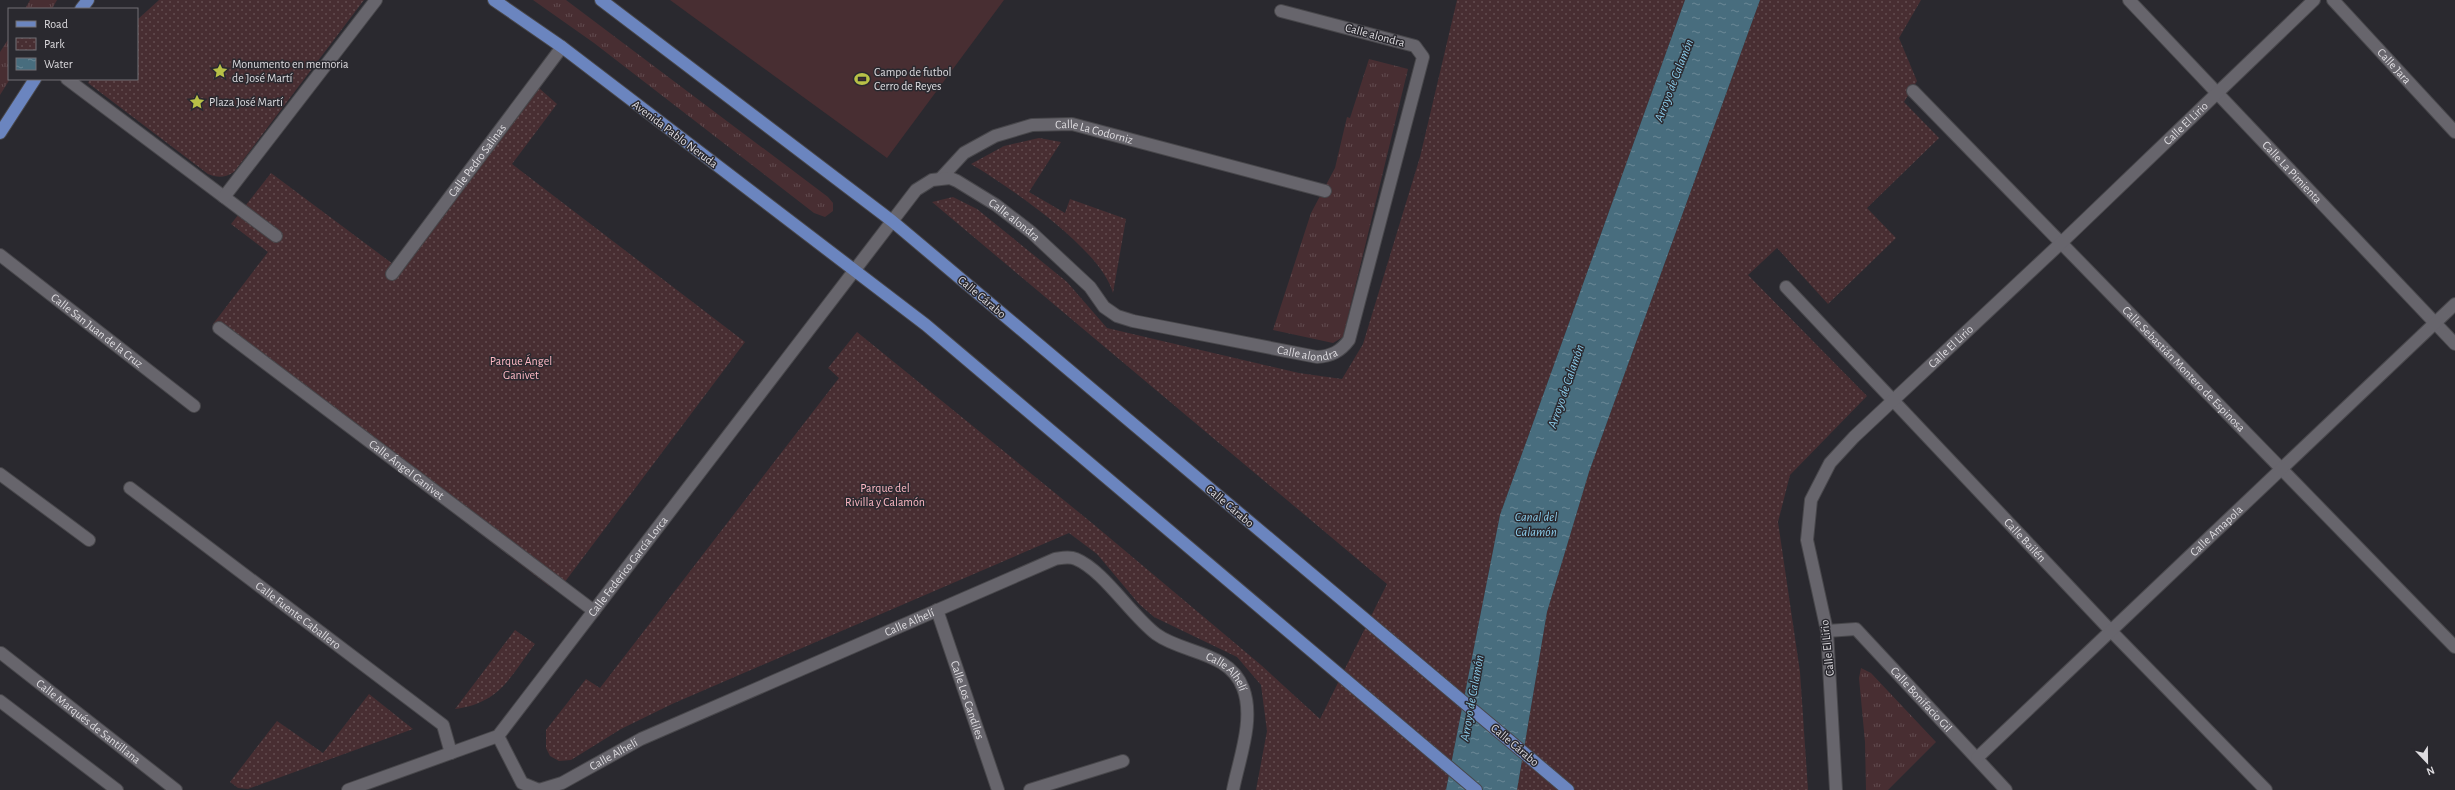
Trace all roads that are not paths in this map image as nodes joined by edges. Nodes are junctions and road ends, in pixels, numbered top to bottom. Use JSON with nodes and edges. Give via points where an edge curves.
{"nodes":[{"id":1,"x":88,"y":0,"type":"edge"},
{"id":2,"x":376,"y":0,"type":"edge"},
{"id":3,"x":494,"y":0,"type":"edge"},
{"id":4,"x":601,"y":0,"type":"edge"},
{"id":5,"x":2129,"y":0,"type":"edge"},
{"id":6,"x":2314,"y":0,"type":"edge"},
{"id":7,"x":2333,"y":0,"type":"edge"},
{"id":8,"x":82,"y":8,"type":"edge"},
{"id":9,"x":1280,"y":11,"type":"dead end"},
{"id":10,"x":562,"y":47,"type":"junction"},
{"id":11,"x":34,"y":80,"type":"edge"},
{"id":12,"x":68,"y":80,"type":"edge"},
{"id":13,"x":1913,"y":91,"type":"dead end"},
{"id":14,"x":2216,"y":92,"type":"junction"},
{"id":15,"x":2455,"y":132,"type":"edge"},
{"id":16,"x":0,"y":133,"type":"edge"},
{"id":17,"x":941,"y":178,"type":"junction"},
{"id":18,"x":1325,"y":191,"type":"dead end"},
{"id":19,"x":224,"y":197,"type":"junction"},
{"id":20,"x":892,"y":221,"type":"junction"},
{"id":21,"x":276,"y":236,"type":"dead end"},
{"id":22,"x":2061,"y":243,"type":"junction"},
{"id":23,"x":0,"y":255,"type":"edge"},
{"id":24,"x":854,"y":270,"type":"junction"},
{"id":25,"x":392,"y":274,"type":"dead end"},
{"id":26,"x":1786,"y":287,"type":"dead end"},
{"id":27,"x":2455,"y":304,"type":"edge"},
{"id":28,"x":2434,"y":323,"type":"junction"},
{"id":29,"x":220,"y":328,"type":"dead end"},
{"id":30,"x":2455,"y":344,"type":"edge"},
{"id":31,"x":1893,"y":400,"type":"junction"},
{"id":32,"x":194,"y":406,"type":"dead end"},
{"id":33,"x":2281,"y":469,"type":"junction"},
{"id":34,"x":0,"y":474,"type":"edge"},
{"id":35,"x":130,"y":488,"type":"dead end"},
{"id":36,"x":89,"y":540,"type":"dead end"},
{"id":37,"x":937,"y":610,"type":"junction"},
{"id":38,"x":594,"y":611,"type":"junction"},
{"id":39,"x":1827,"y":630,"type":"junction"},
{"id":40,"x":2111,"y":631,"type":"junction"},
{"id":41,"x":2455,"y":647,"type":"edge"},
{"id":42,"x":1,"y":653,"type":"dead end"},
{"id":43,"x":0,"y":701,"type":"edge"},
{"id":44,"x":498,"y":736,"type":"junction"},
{"id":45,"x":451,"y":753,"type":"junction"},
{"id":46,"x":1977,"y":758,"type":"junction"},
{"id":47,"x":1123,"y":762,"type":"dead end"},
{"id":48,"x":117,"y":790,"type":"edge"},
{"id":49,"x":176,"y":790,"type":"edge"},
{"id":50,"x":348,"y":790,"type":"edge"},
{"id":51,"x":539,"y":790,"type":"edge"},
{"id":52,"x":998,"y":790,"type":"edge"},
{"id":53,"x":1030,"y":790,"type":"edge"},
{"id":54,"x":1233,"y":790,"type":"edge"},
{"id":55,"x":1476,"y":790,"type":"edge"},
{"id":56,"x":1568,"y":790,"type":"edge"},
{"id":57,"x":1836,"y":790,"type":"edge"},
{"id":58,"x":2006,"y":790,"type":"edge"},
{"id":59,"x":2266,"y":790,"type":"edge"}],
"edges":[{"from":1,"to":8,"type":"main road"},
{"from":2,"to":19,"type":"street"},
{"from":3,"to":10,"type":"main road","name":"Avenida Pablo Neruda"},
{"from":4,"to":20,"type":"main road"},
{"from":5,"to":14,"type":"street","name":"Calle La Pimienta"},
{"from":6,"to":14,"type":"street","name":"Calle El Lirio"},
{"from":7,"to":15,"type":"street","name":"Calle Jara"},
{"from":9,"to":17,"type":"street","name":"Calle alondra","via":[[1414,46],[1423,57],[1349,340],[1337,352],[1317,357],[1117,316],[1104,307],[1090,288],[1030,232],[996,205],[957,181]]},
{"from":10,"to":24,"type":"main road","name":"Avenida Pablo Neruda"},
{"from":10,"to":25,"type":"street","name":"Calle Pedro Salinas"},
{"from":11,"to":16,"type":"main road"},
{"from":12,"to":19,"type":"street"},
{"from":13,"to":22,"type":"street","name":"Calle Sebastián Montero de Espinosa"},
{"from":14,"to":22,"type":"street","name":"Calle El Lirio"},
{"from":14,"to":28,"type":"street","name":"Calle La Pimienta"},
{"from":17,"to":18,"type":"street","name":"Calle La Codorniz","via":[[964,153],[995,136],[1032,125],[1072,124]]},
{"from":17,"to":20,"type":"street","name":"Calle La Codorniz","via":[[919,187]]},
{"from":19,"to":21,"type":"street"},
{"from":20,"to":24,"type":"street","name":"Calle Federico García Lorca"},
{"from":20,"to":56,"type":"main road","name":"Calle Cárabo"},
{"from":22,"to":31,"type":"street","name":"Calle El Lirio"},
{"from":22,"to":33,"type":"street","name":"Calle Sebastián Montero de Espinosa"},
{"from":23,"to":32,"type":"street","name":"Calle San Juan de la Cruz"},
{"from":24,"to":38,"type":"street","name":"Calle Federico García Lorca"},
{"from":24,"to":55,"type":"main road","via":[[938,335]]},
{"from":26,"to":31,"type":"street","name":"Calle Bailén"},
{"from":27,"to":28,"type":"street","name":"Calle Amapola"},
{"from":28,"to":30,"type":"street","name":"Calle La Pimienta"},
{"from":28,"to":33,"type":"street","name":"Calle Amapola"},
{"from":29,"to":38,"type":"street","name":"Calle Ángel Ganivet"},
{"from":31,"to":39,"type":"street","name":"Calle El Lirio","via":[[1830,463],[1811,500],[1807,540]]},
{"from":31,"to":40,"type":"street","name":"Calle Bailén"},
{"from":33,"to":40,"type":"street","name":"Calle Amapola"},
{"from":33,"to":41,"type":"street","name":"Calle Sebastián Montero de Espinosa"},
{"from":34,"to":36,"type":"street"},
{"from":35,"to":45,"type":"street","name":"Calle Fuente Caballero","via":[[442,725]]},
{"from":37,"to":51,"type":"street","name":"Calle Alhelí","via":[[641,739],[562,783]]},
{"from":37,"to":52,"type":"street","name":"Calle Los Candiles"},
{"from":37,"to":54,"type":"street","name":"Calle Alhelí","via":[[1055,558],[1076,559],[1098,576],[1143,624],[1157,635],[1228,667],[1243,687],[1246,699],[1245,730]]},
{"from":38,"to":44,"type":"street","name":"Calle Federico García Lorca"},
{"from":39,"to":46,"type":"street","name":"Calle Bonifacio Gil","via":[[1856,629]]},
{"from":39,"to":57,"type":"street","name":"Calle El Lirio"},
{"from":40,"to":46,"type":"street","name":"Calle Amapola"},
{"from":40,"to":59,"type":"street","name":"Calle Bailén"},
{"from":42,"to":49,"type":"street","name":"Calle Marqués de Santillana"},
{"from":43,"to":48,"type":"street"},
{"from":44,"to":45,"type":"street"},
{"from":44,"to":51,"type":"street","name":"Calle Alhelí","via":[[522,783]]},
{"from":45,"to":50,"type":"street"},
{"from":46,"to":58,"type":"street","name":"Calle Bonifacio Gil"},
{"from":47,"to":53,"type":"street"}]}
